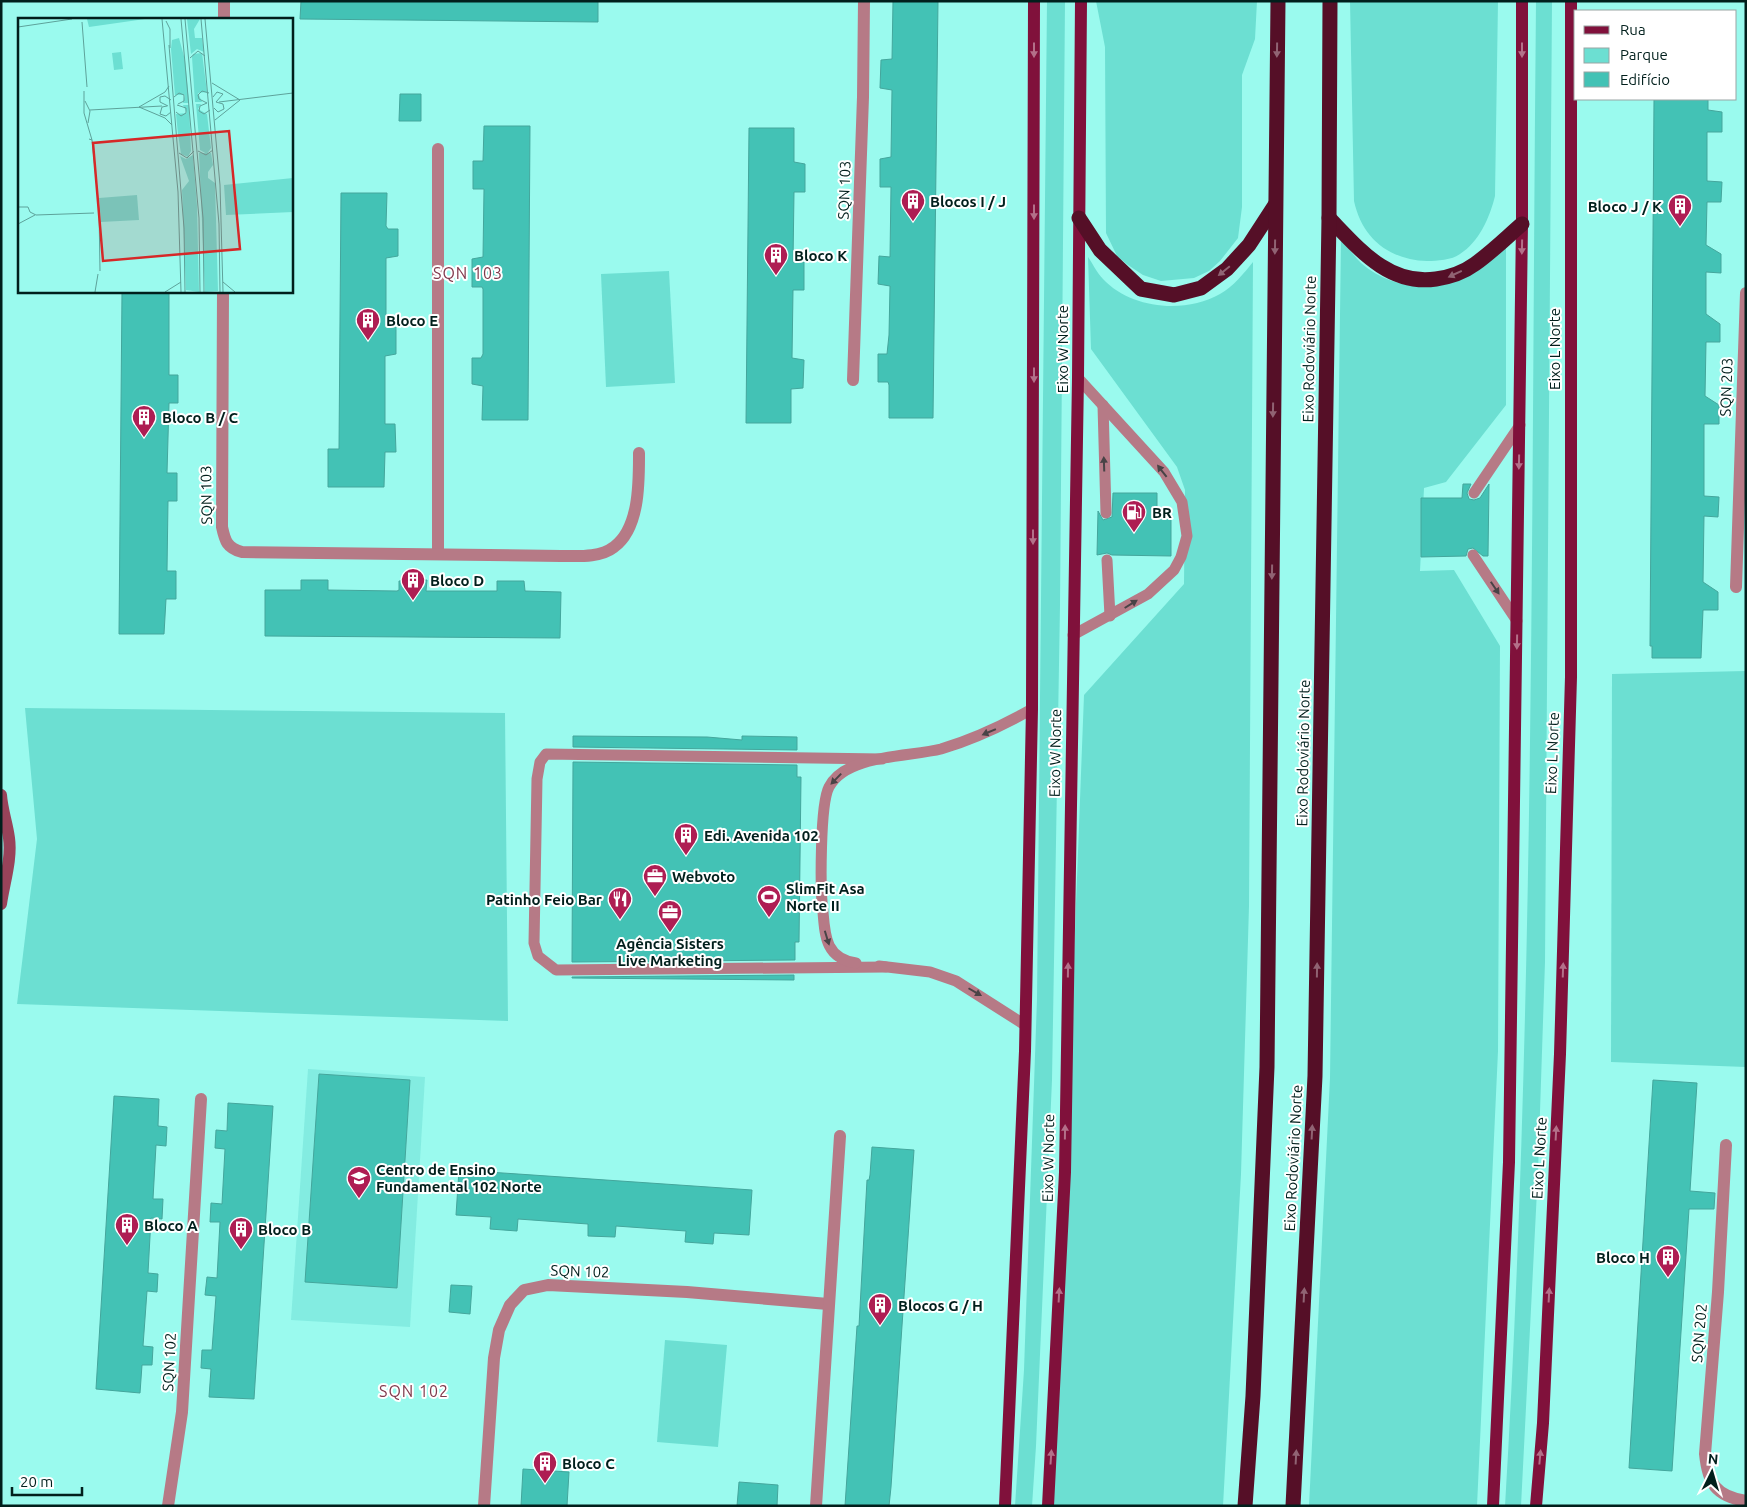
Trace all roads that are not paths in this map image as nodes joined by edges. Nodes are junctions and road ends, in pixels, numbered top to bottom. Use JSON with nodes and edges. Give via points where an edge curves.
{"nodes":[{"id":1,"x":224,"y":1,"type":"edge"},
{"id":2,"x":864,"y":1,"type":"edge"},
{"id":3,"x":1034,"y":1,"type":"edge"},
{"id":4,"x":1081,"y":1,"type":"edge"},
{"id":5,"x":1278,"y":1,"type":"edge"},
{"id":6,"x":1330,"y":1,"type":"edge"},
{"id":7,"x":1522,"y":1,"type":"edge"},
{"id":8,"x":1571,"y":1,"type":"edge"},
{"id":9,"x":224,"y":18,"type":"edge"},
{"id":10,"x":438,"y":149,"type":"dead end"},
{"id":11,"x":1275,"y":205,"type":"junction"},
{"id":12,"x":1079,"y":218,"type":"junction"},
{"id":13,"x":1329,"y":218,"type":"junction"},
{"id":14,"x":1522,"y":224,"type":"junction"},
{"id":15,"x":223,"y":292,"type":"edge"},
{"id":16,"x":1746,"y":293,"type":"edge"},
{"id":17,"x":1078,"y":378,"type":"junction"},
{"id":18,"x":853,"y":380,"type":"dead end"},
{"id":19,"x":1103,"y":405,"type":"junction"},
{"id":20,"x":1520,"y":425,"type":"junction"},
{"id":21,"x":638,"y":452,"type":"dead end"},
{"id":22,"x":1743,"y":483,"type":"edge"},
{"id":23,"x":1474,"y":493,"type":"dead end"},
{"id":24,"x":1106,"y":513,"type":"dead end"},
{"id":25,"x":438,"y":554,"type":"junction"},
{"id":26,"x":1473,"y":555,"type":"dead end"},
{"id":27,"x":1108,"y":560,"type":"dead end"},
{"id":28,"x":1736,"y":587,"type":"dead end"},
{"id":29,"x":1110,"y":616,"type":"junction"},
{"id":30,"x":1517,"y":621,"type":"junction"},
{"id":31,"x":1073,"y":635,"type":"junction"},
{"id":32,"x":1032,"y":709,"type":"junction"},
{"id":33,"x":882,"y":759,"type":"junction"},
{"id":34,"x":1,"y":795,"type":"edge"},
{"id":35,"x":2,"y":815,"type":"edge"},
{"id":36,"x":2,"y":898,"type":"edge"},
{"id":37,"x":886,"y":967,"type":"junction"},
{"id":38,"x":1025,"y":1025,"type":"junction"},
{"id":39,"x":201,"y":1099,"type":"dead end"},
{"id":40,"x":840,"y":1136,"type":"dead end"},
{"id":41,"x":1726,"y":1144,"type":"dead end"},
{"id":42,"x":828,"y":1304,"type":"junction"},
{"id":43,"x":1746,"y":1501,"type":"edge"},
{"id":44,"x":168,"y":1506,"type":"edge"},
{"id":45,"x":484,"y":1506,"type":"edge"},
{"id":46,"x":816,"y":1506,"type":"edge"},
{"id":47,"x":1005,"y":1506,"type":"edge"},
{"id":48,"x":1048,"y":1506,"type":"edge"},
{"id":49,"x":1244,"y":1506,"type":"edge"},
{"id":50,"x":1293,"y":1506,"type":"edge"},
{"id":51,"x":1493,"y":1506,"type":"edge"},
{"id":52,"x":1536,"y":1506,"type":"edge"}],
"edges":[{"from":1,"to":9,"type":"street"},
{"from":2,"to":18,"type":"street","name":"SQN 103"},
{"from":3,"to":32,"type":"main road","name":"Eixo W Norte","one_way":true},
{"from":4,"to":12,"type":"main road","name":"Eixo W Norte"},
{"from":5,"to":11,"type":"highway","name":"Eixo Rodoviário Norte","one_way":true},
{"from":6,"to":13,"type":"highway","name":"Eixo Rodoviário Norte"},
{"from":7,"to":14,"type":"main road","name":"Eixo L Norte","one_way":true},
{"from":52,"to":8,"type":"main road","name":"Eixo L Norte","one_way":true,"via":[[1560,1054],[1571,677]]},
{"from":10,"to":25,"type":"street"},
{"from":11,"to":12,"type":"highway","one_way":true,"via":[[1249,245],[1227,269],[1201,288],[1174,295],[1140,289],[1100,250]]},
{"from":11,"to":49,"type":"highway","name":"Eixo Rodoviário Norte","one_way":true,"via":[[1267,1068],[1253,1396]]},
{"from":12,"to":17,"type":"main road","name":"Eixo W Norte"},
{"from":14,"to":13,"type":"highway","one_way":true,"via":[[1474,265],[1448,277],[1422,281],[1383,269],[1358,249]]},
{"from":50,"to":13,"type":"highway","name":"Eixo Rodoviário Norte","one_way":true,"via":[[1315,1076]]},
{"from":14,"to":20,"type":"main road","name":"Eixo L Norte","one_way":true},
{"from":15,"to":25,"type":"street","name":"SQN 103","via":[[222,527],[225,541],[231,549],[242,552]]},
{"from":16,"to":22,"type":"street","name":"SQN 203"},
{"from":17,"to":19,"type":"lane"},
{"from":17,"to":31,"type":"main road","name":"Eixo W Norte"},
{"from":24,"to":19,"type":"lane","one_way":true},
{"from":29,"to":19,"type":"lane","one_way":true,"via":[[1148,594],[1174,570],[1187,536],[1182,502],[1164,472]]},
{"from":20,"to":23,"type":"lane"},
{"from":20,"to":30,"type":"main road","name":"Eixo L Norte","one_way":true},
{"from":21,"to":25,"type":"street","name":"SQN 103","via":[[639,495],[627,532],[614,547],[594,555]]},
{"from":22,"to":28,"type":"street","name":"SQN 203"},
{"from":26,"to":30,"type":"lane","one_way":true},
{"from":27,"to":29,"type":"lane"},
{"from":29,"to":31,"type":"lane"},
{"from":30,"to":51,"type":"main road","name":"Eixo L Norte","one_way":true,"via":[[1509,1162]]},
{"from":48,"to":31,"type":"main road","name":"Eixo W Norte","one_way":true,"via":[[1065,1172]]},
{"from":32,"to":33,"type":"lane","one_way":true,"via":[[978,737],[940,749]]},
{"from":32,"to":38,"type":"main road","name":"Eixo W Norte"},
{"from":33,"to":37,"type":"lane","one_way":true,"via":[[854,766],[838,775],[828,787],[821,896],[826,938],[834,953],[844,961]]},
{"from":33,"to":37,"type":"lane","via":[[546,754],[540,762],[537,779],[534,943],[538,956],[556,970]]},
{"from":34,"to":35,"type":"street"},
{"from":35,"to":36,"type":"street","via":[[9,838]]},
{"from":37,"to":38,"type":"lane","one_way":true,"via":[[930,972],[956,981]]},
{"from":38,"to":47,"type":"main road","name":"Eixo W Norte"},
{"from":39,"to":44,"type":"street","name":"SQN 102","via":[[182,1412]]},
{"from":40,"to":42,"type":"street"},
{"from":41,"to":43,"type":"street","name":"SQN 202","via":[[1705,1454],[1707,1476],[1715,1489],[1736,1500]]},
{"from":42,"to":45,"type":"street","name":"SQN 102","via":[[548,1284],[524,1290],[510,1304],[499,1330],[494,1358]]},
{"from":42,"to":46,"type":"street"}]}
